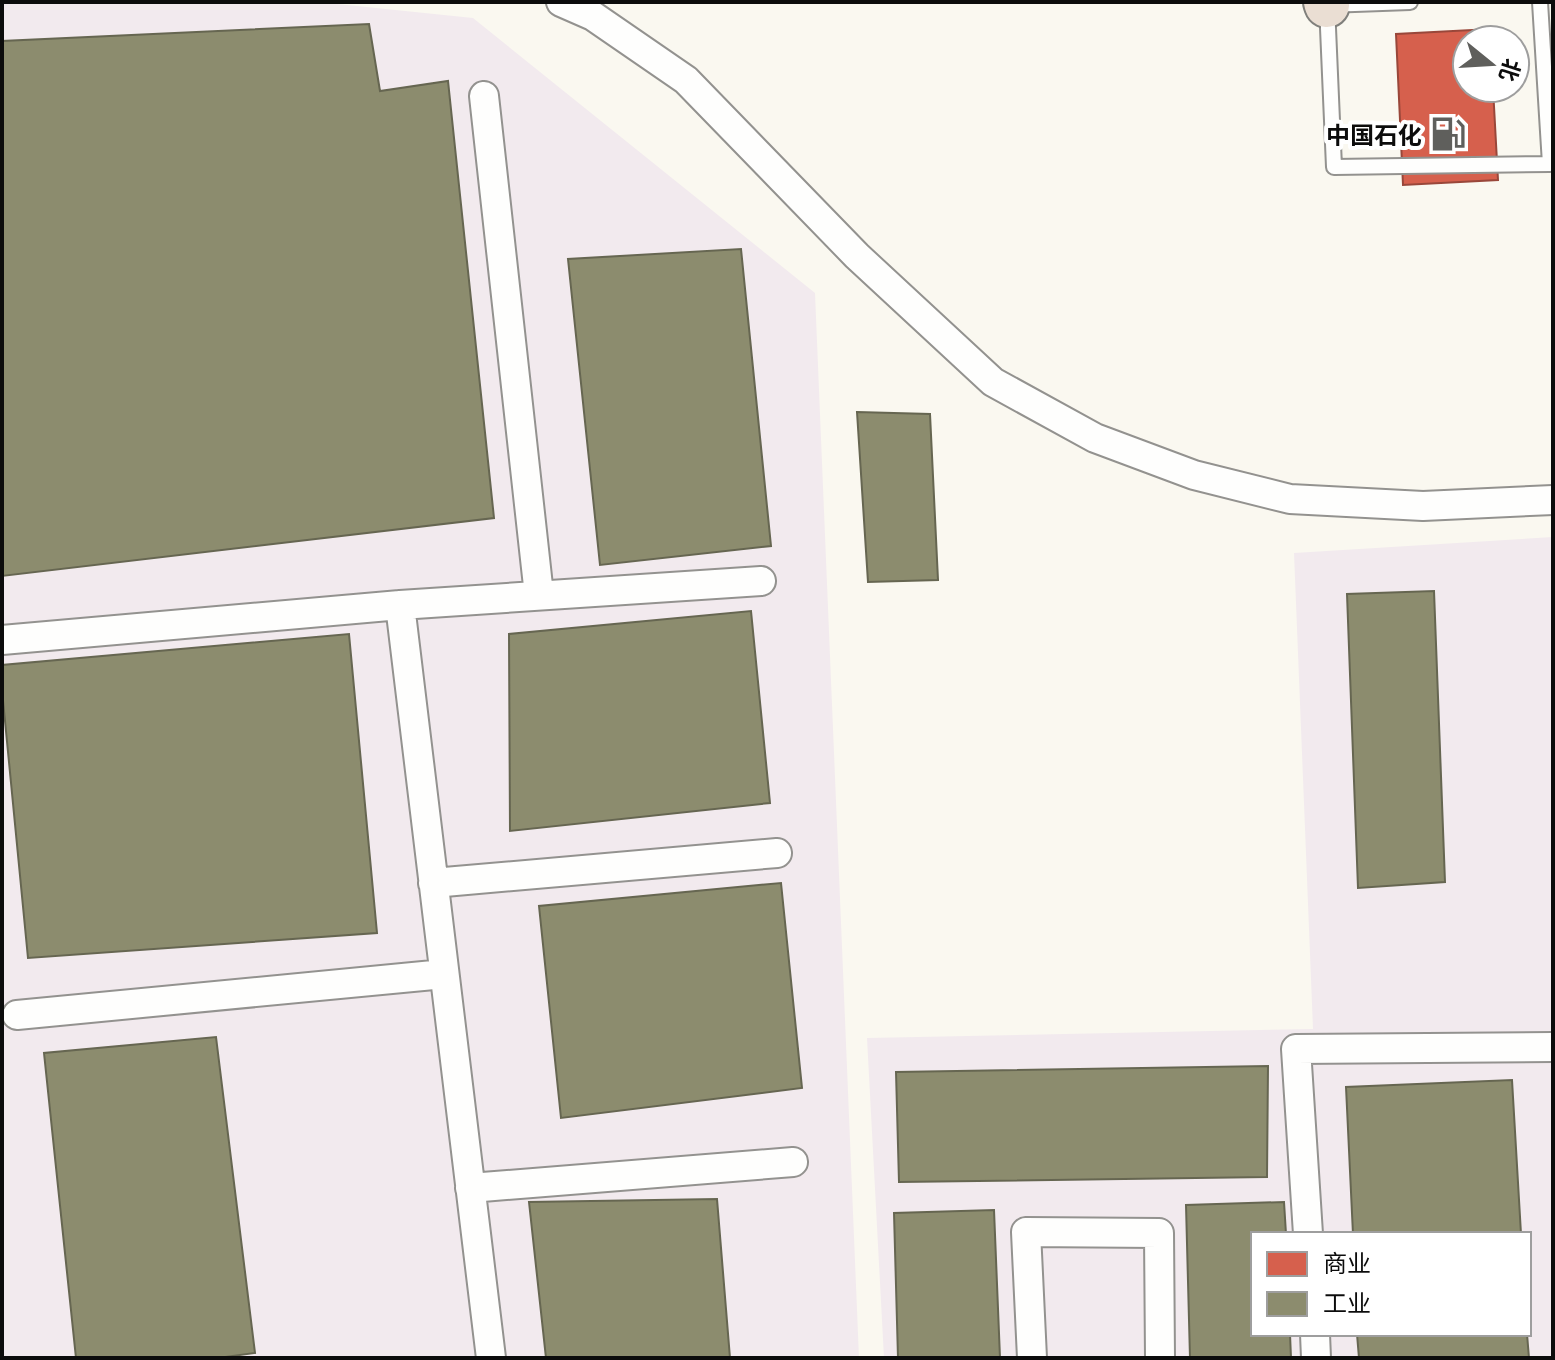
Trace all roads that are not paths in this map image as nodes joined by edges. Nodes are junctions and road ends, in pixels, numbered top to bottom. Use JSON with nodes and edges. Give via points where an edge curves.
{"nodes":[{"id":1,"x":561,"y":2,"type":"edge"},
{"id":2,"x":1410,"y":2,"type":"edge"},
{"id":3,"x":1540,"y":2,"type":"edge"},
{"id":4,"x":1326,"y":4,"type":"edge"},
{"id":5,"x":484,"y":96,"type":"dead end"},
{"id":6,"x":1553,"y":500,"type":"edge"},
{"id":7,"x":761,"y":581,"type":"dead end"},
{"id":8,"x":539,"y":595,"type":"junction"},
{"id":9,"x":400,"y":605,"type":"junction"},
{"id":10,"x":2,"y":640,"type":"edge"},
{"id":11,"x":777,"y":853,"type":"dead end"},
{"id":12,"x":433,"y":883,"type":"junction"},
{"id":13,"x":444,"y":974,"type":"junction"},
{"id":14,"x":17,"y":1015,"type":"dead end"},
{"id":15,"x":1553,"y":1047,"type":"edge"},
{"id":16,"x":793,"y":1162,"type":"dead end"},
{"id":17,"x":470,"y":1188,"type":"junction"},
{"id":18,"x":1308,"y":1232,"type":"edge"},
{"id":19,"x":1315,"y":1336,"type":"edge"},
{"id":20,"x":491,"y":1358,"type":"edge"},
{"id":21,"x":1032,"y":1358,"type":"edge"},
{"id":22,"x":1160,"y":1358,"type":"edge"},
{"id":23,"x":1316,"y":1358,"type":"edge"}],
"edges":[{"from":1,"to":6,"type":"street","via":[[593,16],[686,80],[857,256],[993,382],[1095,438],[1194,475],[1290,499],[1423,506]]},
{"from":2,"to":4,"type":"lane"},
{"from":3,"to":4,"type":"lane","via":[[1550,164],[1334,167]]},
{"from":5,"to":8,"type":"street"},
{"from":7,"to":8,"type":"street"},
{"from":8,"to":9,"type":"street"},
{"from":9,"to":10,"type":"street"},
{"from":9,"to":12,"type":"street"},
{"from":11,"to":12,"type":"street"},
{"from":12,"to":13,"type":"street"},
{"from":13,"to":14,"type":"street"},
{"from":13,"to":17,"type":"street"},
{"from":15,"to":18,"type":"street","via":[[1296,1049]]},
{"from":16,"to":17,"type":"street"},
{"from":17,"to":20,"type":"street"},
{"from":19,"to":23,"type":"street"},
{"from":21,"to":22,"type":"street","via":[[1026,1232],[1159,1233]]}]}
